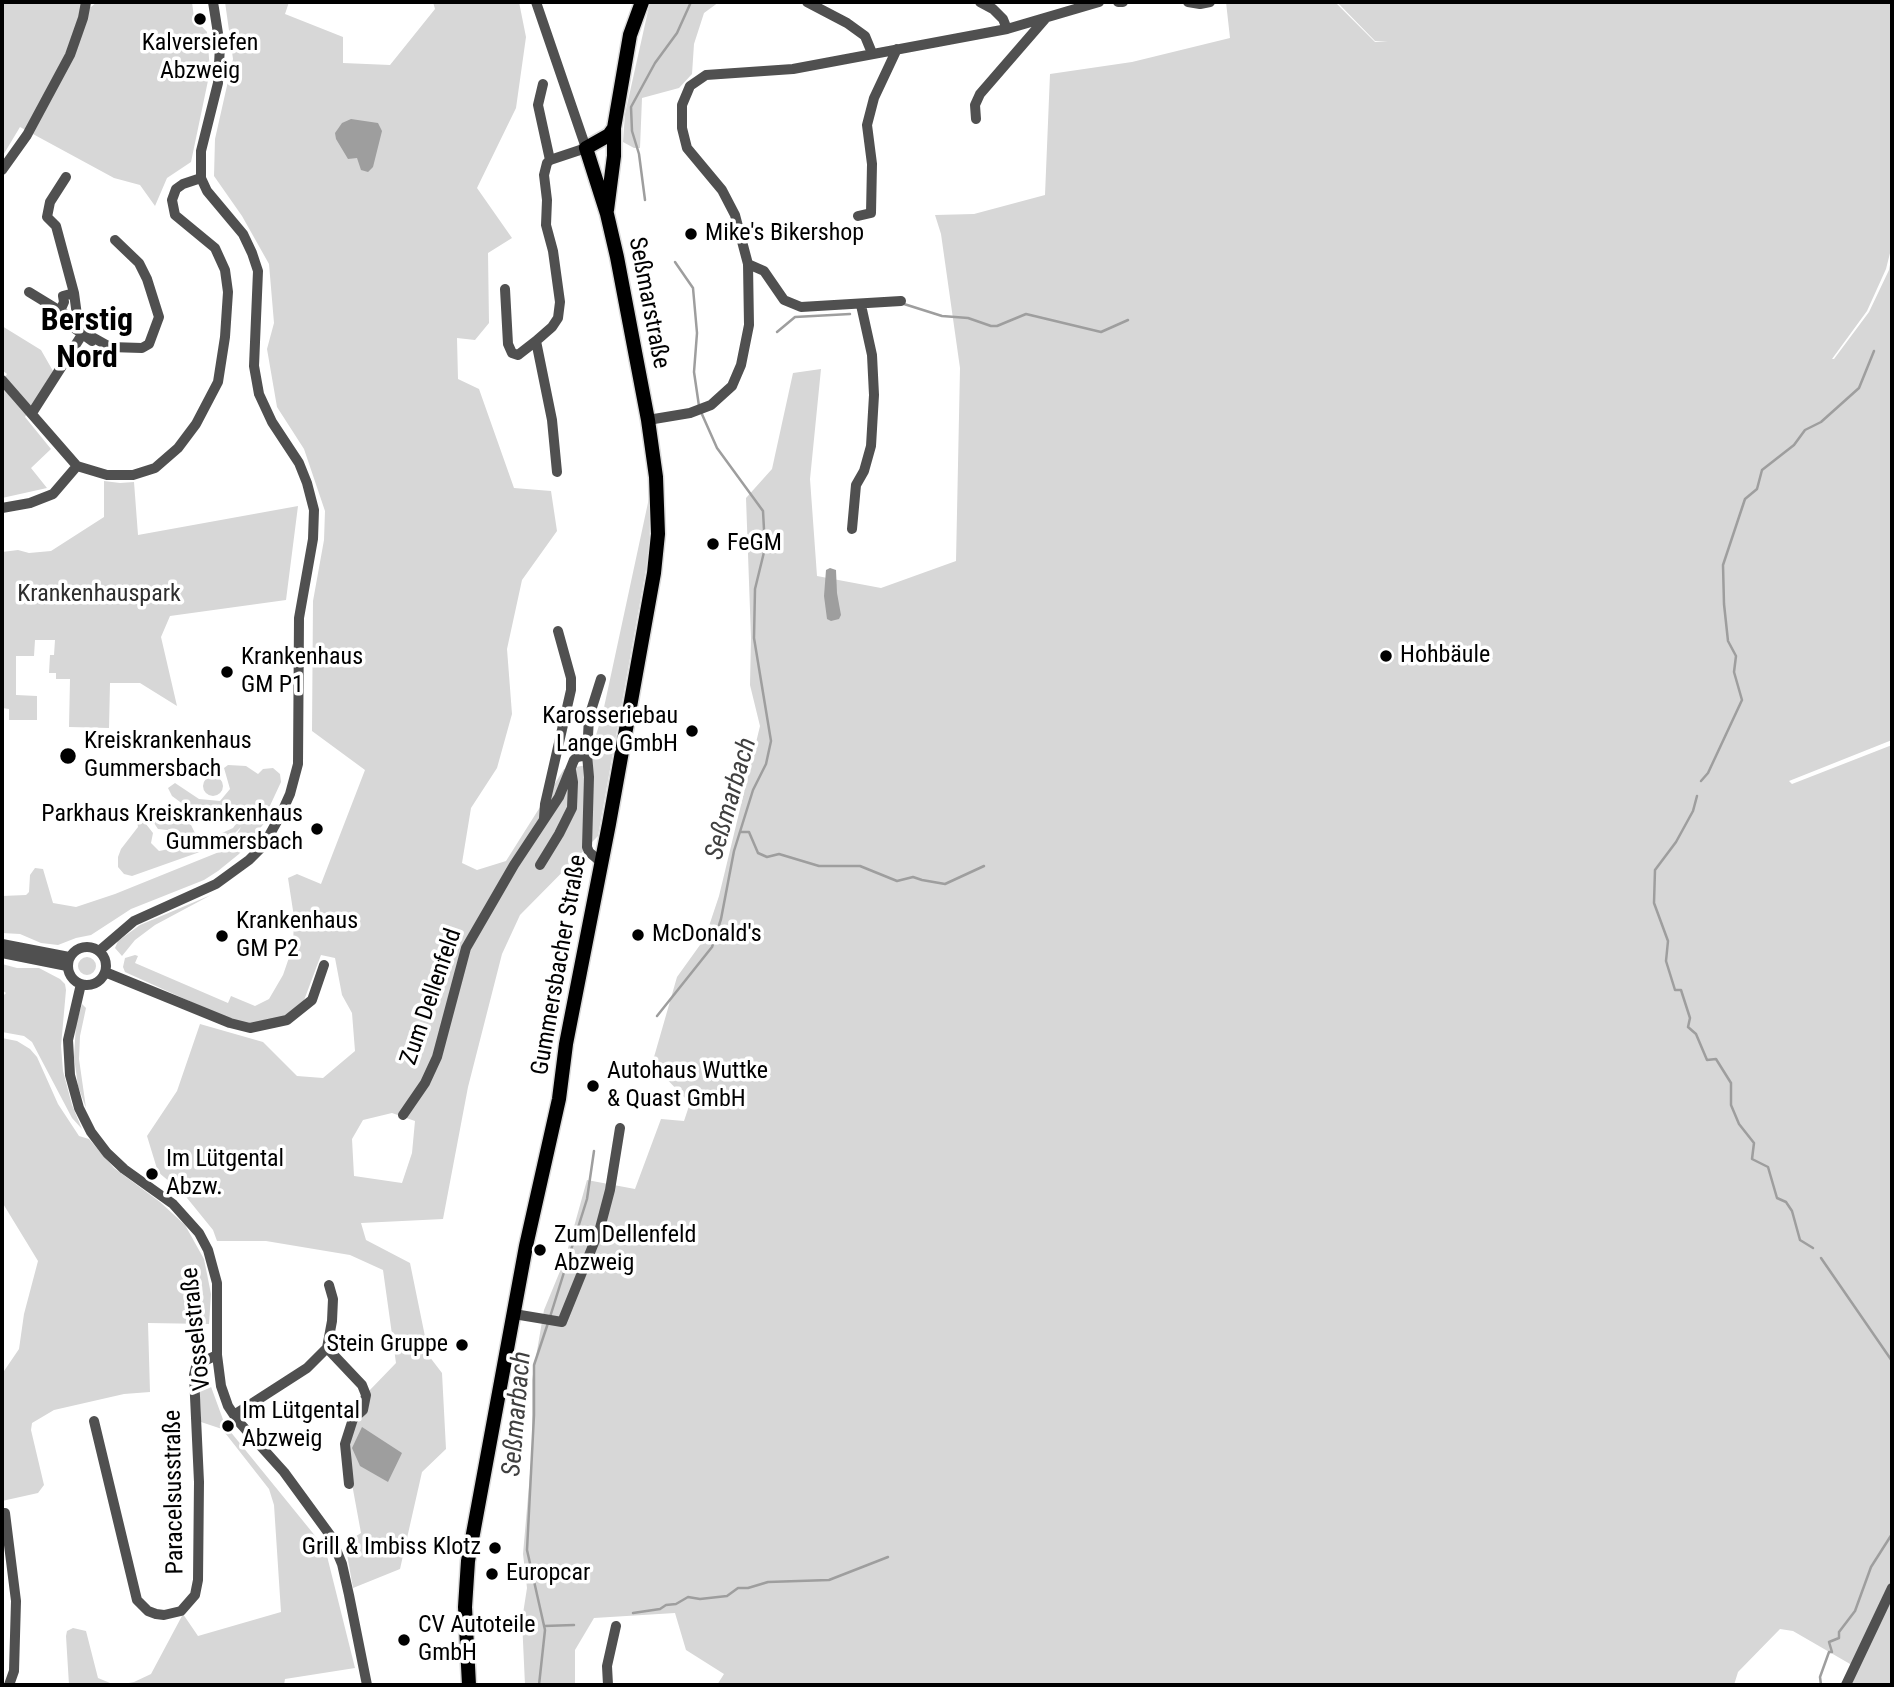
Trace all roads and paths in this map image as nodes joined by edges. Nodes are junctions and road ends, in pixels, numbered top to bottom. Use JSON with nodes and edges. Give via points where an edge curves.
{"nodes":[{"id":1,"x":86,"y":2,"type":"edge"},
{"id":2,"x":213,"y":2,"type":"edge"},
{"id":3,"x":536,"y":2,"type":"edge"},
{"id":4,"x":642,"y":2,"type":"edge"},
{"id":5,"x":807,"y":2,"type":"edge"},
{"id":6,"x":980,"y":2,"type":"edge"},
{"id":7,"x":1099,"y":2,"type":"edge"},
{"id":8,"x":1188,"y":2,"type":"edge"},
{"id":9,"x":1210,"y":2,"type":"edge"},
{"id":10,"x":1045,"y":19,"type":"junction"},
{"id":11,"x":1007,"y":29,"type":"junction"},
{"id":12,"x":897,"y":49,"type":"junction"},
{"id":13,"x":872,"y":53,"type":"junction"},
{"id":14,"x":543,"y":84,"type":"dead end"},
{"id":15,"x":976,"y":118,"type":"dead end"},
{"id":16,"x":614,"y":128,"type":"junction"},
{"id":17,"x":586,"y":148,"type":"junction"},
{"id":18,"x":551,"y":160,"type":"junction"},
{"id":19,"x":2,"y":170,"type":"edge"},
{"id":20,"x":66,"y":177,"type":"dead end"},
{"id":21,"x":201,"y":178,"type":"junction"},
{"id":22,"x":607,"y":215,"type":"junction"},
{"id":23,"x":858,"y":216,"type":"dead end"},
{"id":24,"x":115,"y":240,"type":"dead end"},
{"id":25,"x":748,"y":264,"type":"junction"},
{"id":26,"x":505,"y":289,"type":"dead end"},
{"id":27,"x":29,"y":292,"type":"dead end"},
{"id":28,"x":74,"y":293,"type":"junction"},
{"id":29,"x":901,"y":301,"type":"dead end"},
{"id":30,"x":861,"y":305,"type":"junction"},
{"id":31,"x":60,"y":311,"type":"junction"},
{"id":32,"x":85,"y":331,"type":"junction"},
{"id":33,"x":536,"y":341,"type":"junction"},
{"id":34,"x":2,"y":380,"type":"edge"},
{"id":35,"x":32,"y":413,"type":"junction"},
{"id":36,"x":648,"y":420,"type":"junction"},
{"id":37,"x":77,"y":466,"type":"junction"},
{"id":38,"x":557,"y":472,"type":"dead end"},
{"id":39,"x":2,"y":508,"type":"edge"},
{"id":40,"x":852,"y":529,"type":"dead end"},
{"id":41,"x":646,"y":623,"type":"joint"},
{"id":42,"x":558,"y":631,"type":"dead end"},
{"id":43,"x":601,"y":679,"type":"dead end"},
{"id":44,"x":587,"y":755,"type":"junction"},
{"id":45,"x":570,"y":771,"type":"junction"},
{"id":46,"x":544,"y":821,"type":"junction"},
{"id":47,"x":602,"y":863,"type":"junction"},
{"id":48,"x":540,"y":865,"type":"dead end"},
{"id":49,"x":2,"y":944,"type":"edge"},
{"id":50,"x":99,"y":950,"type":"junction"},
{"id":51,"x":2,"y":953,"type":"edge"},
{"id":52,"x":68,"y":962,"type":"junction"},
{"id":53,"x":324,"y":965,"type":"dead end"},
{"id":54,"x":105,"y":972,"type":"junction"},
{"id":55,"x":81,"y":984,"type":"junction"},
{"id":56,"x":403,"y":1115,"type":"dead end"},
{"id":57,"x":620,"y":1128,"type":"dead end"},
{"id":58,"x":329,"y":1284,"type":"dead end"},
{"id":59,"x":514,"y":1314,"type":"junction"},
{"id":60,"x":327,"y":1348,"type":"junction"},
{"id":61,"x":218,"y":1355,"type":"junction"},
{"id":62,"x":234,"y":1415,"type":"junction"},
{"id":63,"x":94,"y":1421,"type":"dead end"},
{"id":64,"x":349,"y":1484,"type":"dead end"},
{"id":65,"x":5,"y":1513,"type":"dead end"},
{"id":66,"x":1892,"y":1588,"type":"edge"},
{"id":67,"x":616,"y":1626,"type":"dead end"},
{"id":68,"x":9,"y":1685,"type":"edge"},
{"id":69,"x":367,"y":1685,"type":"edge"},
{"id":70,"x":469,"y":1685,"type":"edge"},
{"id":71,"x":608,"y":1685,"type":"edge"},
{"id":72,"x":1846,"y":1685,"type":"edge"}],
"edges":[{"from":1,"to":19,"type":"street","via":[[70,55],[27,135]]},
{"from":2,"to":21,"type":"street","via":[[220,46],[218,83],[201,151]]},
{"from":3,"to":17,"type":"street","name":"Seßmarstraße"},
{"from":4,"to":16,"type":"main road","via":[[630,35]]},
{"from":5,"to":13,"type":"street","via":[[864,36]]},
{"from":6,"to":11,"type":"street","via":[[1003,19]]},
{"from":7,"to":10,"type":"street"},
{"from":8,"to":9,"type":"street"},
{"from":10,"to":11,"type":"street"},
{"from":10,"to":15,"type":"street","via":[[980,94]]},
{"from":11,"to":12,"type":"street"},
{"from":12,"to":13,"type":"street"},
{"from":12,"to":23,"type":"street","via":[[867,125],[871,213]]},
{"from":13,"to":25,"type":"street","via":[[793,69],[706,75],[690,86],[682,105],[687,148],[722,190],[735,215]]},
{"from":14,"to":18,"type":"street","via":[[538,105]]},
{"from":16,"to":17,"type":"main road"},
{"from":16,"to":22,"type":"main road"},
{"from":17,"to":18,"type":"street"},
{"from":17,"to":22,"type":"main road","name":"Seßmarstraße"},
{"from":18,"to":33,"type":"street","via":[[545,170],[546,225],[560,302],[558,318]]},
{"from":20,"to":28,"type":"street","via":[[50,202],[47,217],[56,226]]},
{"from":21,"to":37,"type":"street","via":[[176,189],[172,200],[175,215],[215,248],[225,270],[228,292],[218,382],[197,424],[155,468],[119,475]]},
{"from":21,"to":50,"type":"street","via":[[252,253],[258,271],[254,366],[259,394],[299,463],[314,510],[299,618],[298,764],[281,814],[264,845],[249,860],[216,884],[134,921]]},
{"from":22,"to":36,"type":"main road","name":"Seßmarstraße"},
{"from":24,"to":32,"type":"street","via":[[139,263],[147,279],[159,317],[156,330],[142,348],[110,347]]},
{"from":25,"to":30,"type":"street","via":[[764,271],[783,300],[802,307]]},
{"from":25,"to":36,"type":"street","via":[[749,326],[732,386],[711,405]]},
{"from":26,"to":33,"type":"street","via":[[512,353],[518,355]]},
{"from":27,"to":31,"type":"street"},
{"from":28,"to":31,"type":"street","via":[[62,296],[65,302]]},
{"from":28,"to":32,"type":"street"},
{"from":29,"to":30,"type":"street"},
{"from":30,"to":40,"type":"street","via":[[872,355],[874,395],[871,446],[856,485]]},
{"from":31,"to":32,"type":"street","via":[[63,320]]},
{"from":32,"to":35,"type":"street"},
{"from":33,"to":38,"type":"street"},
{"from":34,"to":35,"type":"street"},
{"from":35,"to":37,"type":"street"},
{"from":36,"to":41,"type":"main road","name":"Seßmarstraße","via":[[658,534]]},
{"from":37,"to":39,"type":"street","via":[[53,494]]},
{"from":41,"to":47,"type":"main road","name":"Gummersbacher Straße"},
{"from":42,"to":46,"type":"street","name":"Zum Dellenfeld","via":[[571,690]]},
{"from":43,"to":44,"type":"street","via":[[590,717]]},
{"from":44,"to":45,"type":"street","name":"Zum Dellenfeld","via":[[577,757]]},
{"from":44,"to":47,"type":"street","via":[[587,847]]},
{"from":45,"to":46,"type":"street","name":"Zum Dellenfeld"},
{"from":45,"to":48,"type":"street","via":[[572,808]]},
{"from":46,"to":56,"type":"street","name":"Zum Dellenfeld","via":[[466,948],[437,1057]]},
{"from":47,"to":59,"type":"main road","name":"Gummersbacher Straße"},
{"from":49,"to":52,"type":"street"},
{"from":50,"to":52,"type":"street","via":[[80,948]]},
{"from":50,"to":54,"type":"street","via":[[106,961]]},
{"from":51,"to":52,"type":"street"},
{"from":52,"to":55,"type":"street","via":[[71,977]]},
{"from":53,"to":54,"type":"street","via":[[312,1000],[287,1020],[250,1028]]},
{"from":54,"to":55,"type":"street","via":[[95,983]]},
{"from":55,"to":61,"type":"street","name":"Vosselstraße","via":[[68,1048],[79,1108],[107,1153],[173,1204],[204,1241],[217,1283]]},
{"from":57,"to":59,"type":"street","via":[[600,1228],[562,1322]]},
{"from":58,"to":60,"type":"street","via":[[333,1299]]},
{"from":59,"to":70,"type":"main road","name":"Gummersbacher Straße","via":[[465,1586]]},
{"from":60,"to":62,"type":"street","via":[[307,1368]]},
{"from":60,"to":64,"type":"street","via":[[366,1395],[345,1444]]},
{"from":61,"to":62,"type":"street","name":"Vosselstraße","via":[[221,1386]]},
{"from":61,"to":63,"type":"street","name":"Paracelsusstraße","via":[[202,1362],[194,1375],[198,1580],[195,1595],[181,1611],[156,1614],[137,1600]]},
{"from":62,"to":69,"type":"street","name":"Vosselstraße","via":[[330,1535],[342,1564]]},
{"from":65,"to":68,"type":"street","via":[[16,1601],[14,1671]]},
{"from":66,"to":72,"type":"street"},
{"from":67,"to":71,"type":"street","via":[[607,1666]]}]}
